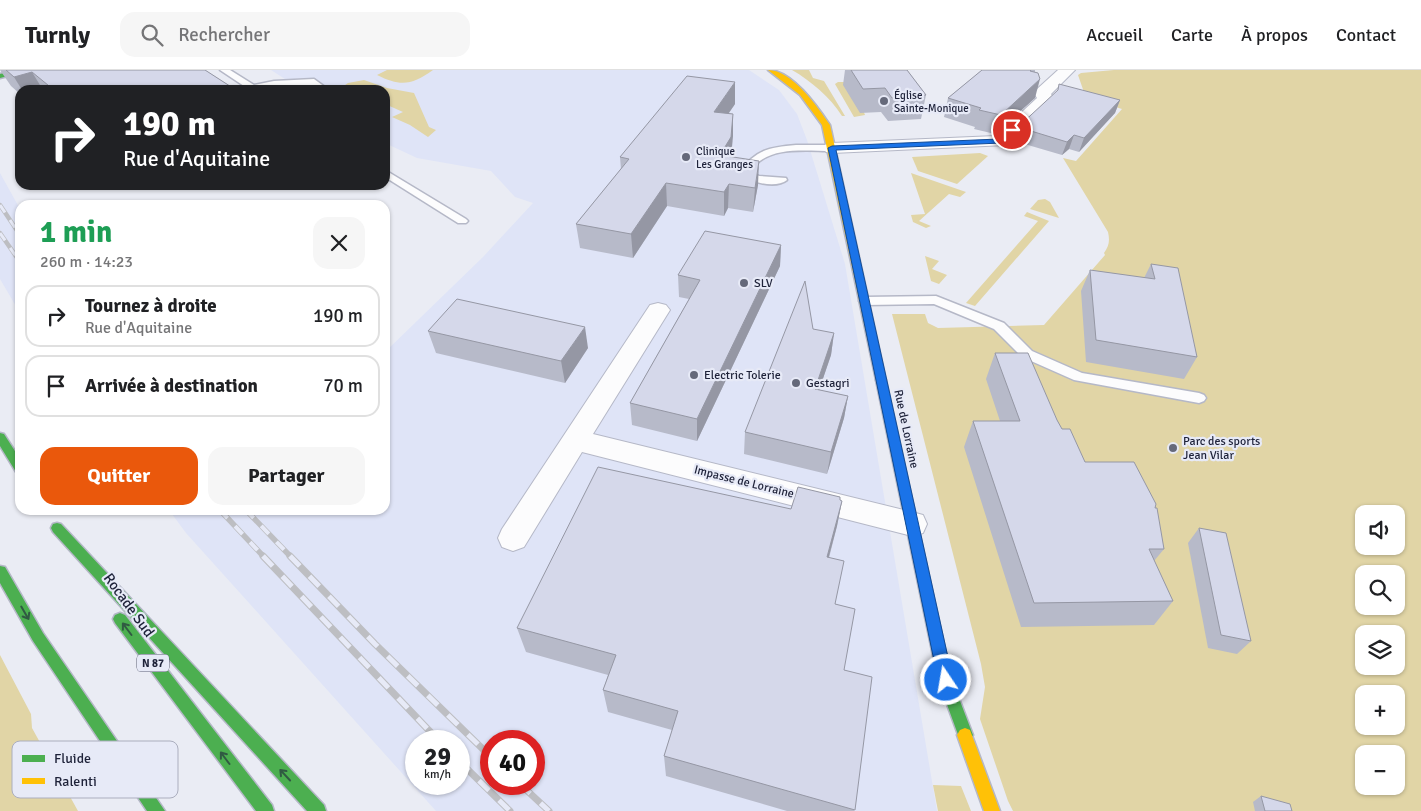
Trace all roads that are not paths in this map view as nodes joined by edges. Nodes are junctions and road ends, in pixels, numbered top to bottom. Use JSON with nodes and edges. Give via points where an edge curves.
{"nodes":[{"id":1,"x":28,"y":70,"type":"edge"},
{"id":2,"x":224,"y":70,"type":"edge"},
{"id":3,"x":771,"y":70,"type":"edge"},
{"id":4,"x":1067,"y":70,"type":"edge"},
{"id":5,"x":0,"y":76,"type":"edge"},
{"id":6,"x":248,"y":85,"type":"edge"},
{"id":7,"x":270,"y":85,"type":"edge"},
{"id":8,"x":318,"y":85,"type":"edge"},
{"id":9,"x":832,"y":148,"type":"junction"},
{"id":10,"x":390,"y":176,"type":"edge"},
{"id":11,"x":782,"y":180,"type":"dead end"},
{"id":12,"x":462,"y":221,"type":"dead end"},
{"id":13,"x":865,"y":301,"type":"junction"},
{"id":14,"x":658,"y":310,"type":"dead end"},
{"id":15,"x":1199,"y":398,"type":"dead end"},
{"id":16,"x":0,"y":437,"type":"edge"},
{"id":17,"x":575,"y":440,"type":"junction"},
{"id":18,"x":15,"y":462,"type":"edge"},
{"id":19,"x":50,"y":516,"type":"dead end"},
{"id":20,"x":912,"y":524,"type":"junction"},
{"id":21,"x":57,"y":528,"type":"junction"},
{"id":22,"x":513,"y":538,"type":"dead end"},
{"id":23,"x":0,"y":571,"type":"edge"},
{"id":24,"x":104,"y":596,"type":"dead end"},
{"id":25,"x":114,"y":611,"type":"dead end"},
{"id":26,"x":110,"y":741,"type":"edge"},
{"id":27,"x":149,"y":798,"type":"edge"},
{"id":28,"x":158,"y":811,"type":"edge"},
{"id":29,"x":266,"y":811,"type":"edge"},
{"id":30,"x":318,"y":811,"type":"edge"},
{"id":31,"x":992,"y":811,"type":"edge"}],
"edges":[{"from":1,"to":5,"type":"main road"},
{"from":2,"to":6,"type":"lane"},
{"from":3,"to":9,"type":"main road","name":"Rue de Lorraine","via":[[814,104],[826,125]]},
{"from":4,"to":9,"type":"street","via":[[1042,93],[1046,99],[1001,141]]},
{"from":7,"to":8,"type":"lane","via":[[314,82]]},
{"from":9,"to":11,"type":"lane","via":[[779,150],[762,154],[749,163],[745,172],[763,180]]},
{"from":9,"to":13,"type":"main road","name":"Rue de Lorraine"},
{"from":10,"to":12,"type":"lane"},
{"from":13,"to":15,"type":"lane","via":[[936,300],[999,326],[1027,354],[1079,377]]},
{"from":13,"to":20,"type":"main road","name":"Rue de Lorraine"},
{"from":14,"to":17,"type":"street"},
{"from":16,"to":18,"type":"main road"},
{"from":17,"to":20,"type":"street","name":"Impasse de Lorraine"},
{"from":17,"to":22,"type":"street"},
{"from":19,"to":21,"type":"main road","name":"Rocade Sud"},
{"from":20,"to":31,"type":"main road","name":"Rue de Lorraine","via":[[946,680]]},
{"from":21,"to":24,"type":"main road","name":"Rocade Sud"},
{"from":30,"to":21,"type":"main road","one_way":true},
{"from":23,"to":26,"type":"main road","one_way":true,"via":[[38,637]]},
{"from":29,"to":25,"type":"main road","name":"Rocade Sud","number":"N 87","one_way":true},
{"from":27,"to":28,"type":"main road","one_way":true}]}
